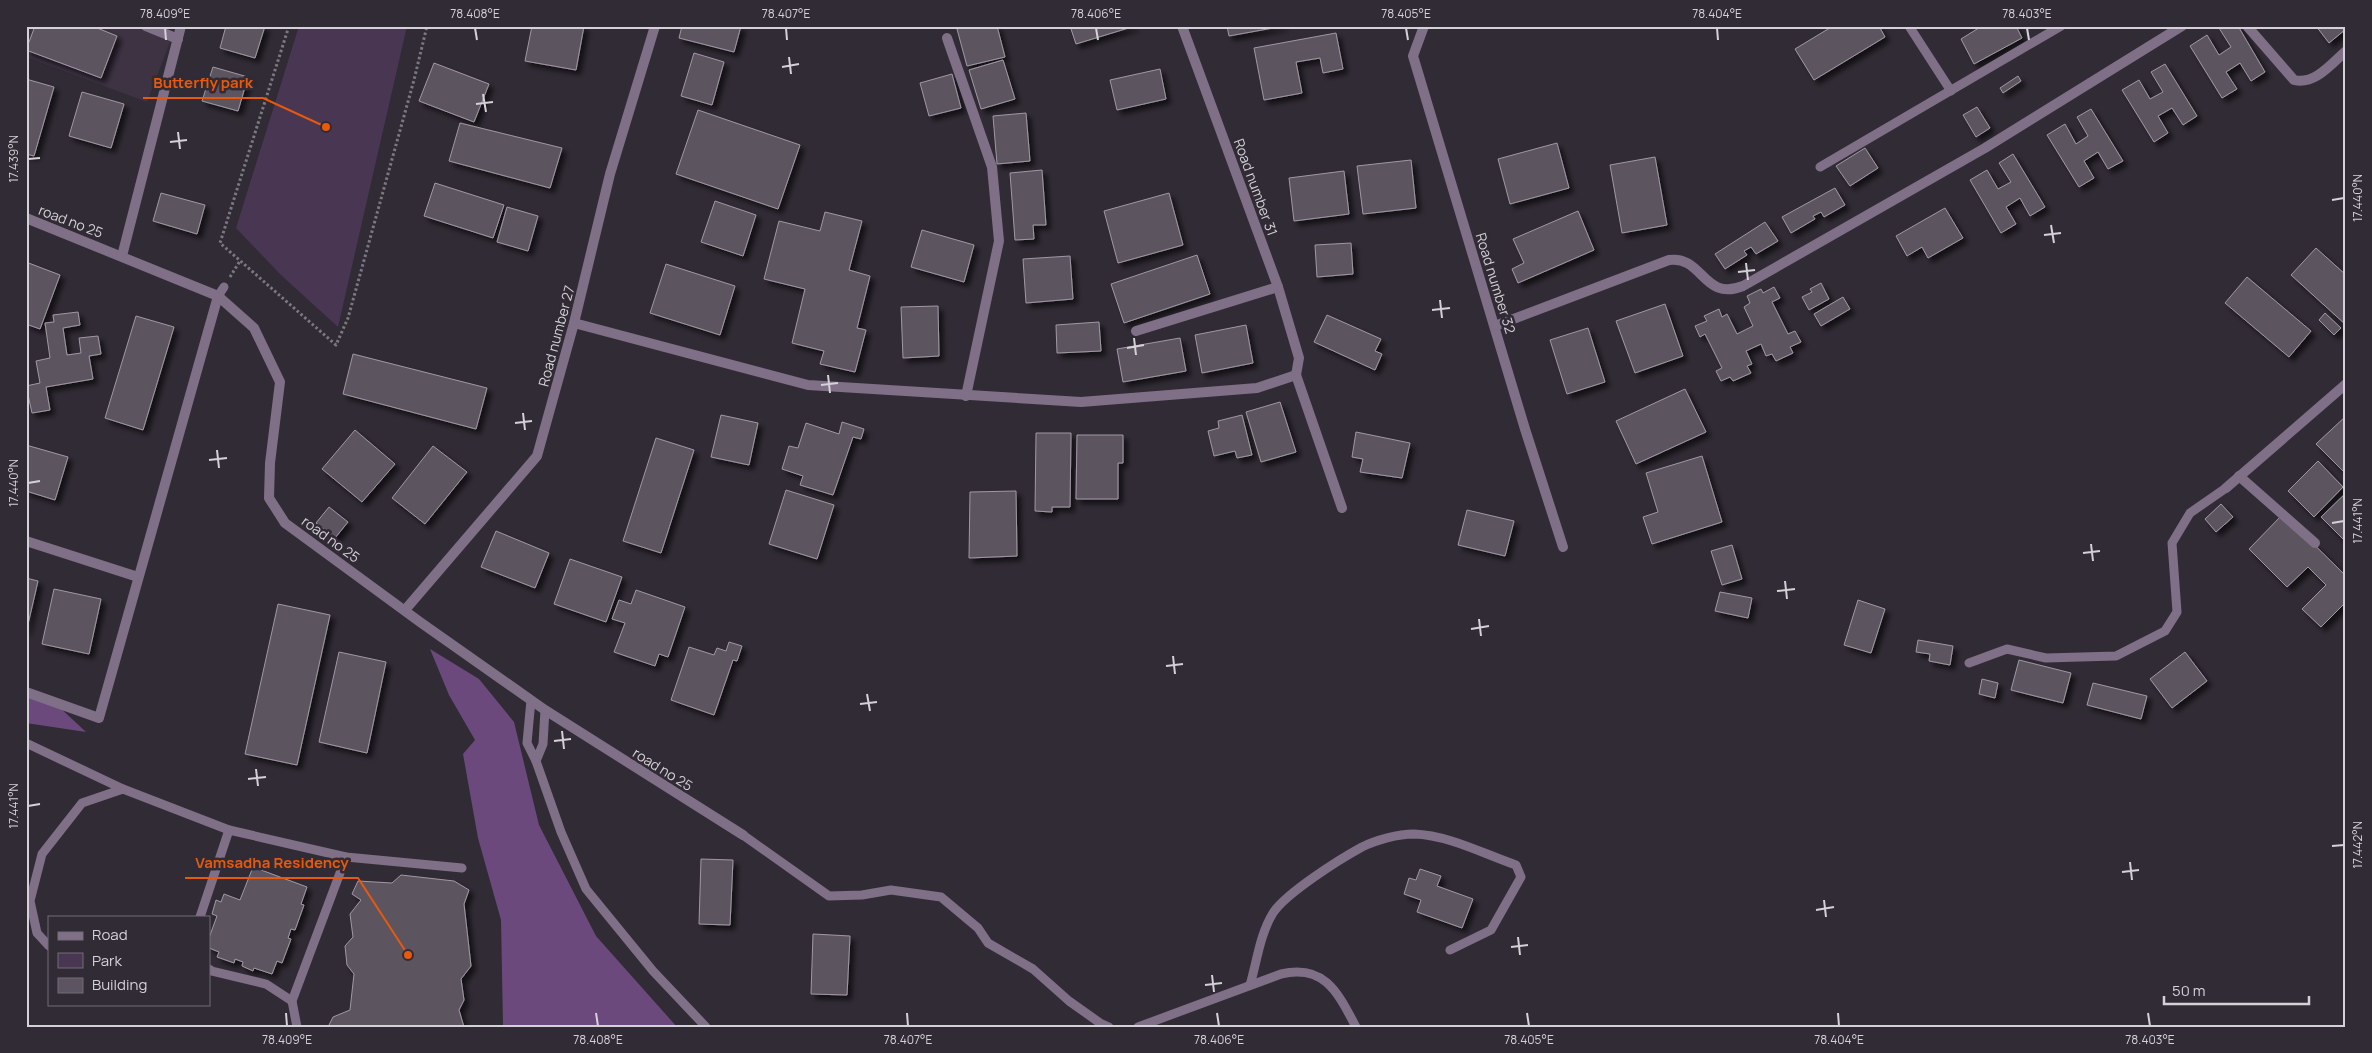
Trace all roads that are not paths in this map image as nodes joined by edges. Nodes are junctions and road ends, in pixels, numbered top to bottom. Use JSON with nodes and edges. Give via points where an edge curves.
{"nodes":[{"id":1,"x":146,"y":26,"type":"edge"},
{"id":2,"x":181,"y":26,"type":"edge"},
{"id":3,"x":655,"y":26,"type":"edge"},
{"id":4,"x":1182,"y":26,"type":"edge"},
{"id":5,"x":1424,"y":26,"type":"edge"},
{"id":6,"x":1909,"y":26,"type":"edge"},
{"id":7,"x":2061,"y":26,"type":"edge"},
{"id":8,"x":2182,"y":26,"type":"edge"},
{"id":9,"x":2247,"y":26,"type":"edge"},
{"id":10,"x":946,"y":38,"type":"dead end"},
{"id":11,"x":178,"y":39,"type":"junction"},
{"id":12,"x":2346,"y":51,"type":"edge"},
{"id":13,"x":1951,"y":91,"type":"junction"},
{"id":14,"x":1820,"y":167,"type":"dead end"},
{"id":15,"x":26,"y":218,"type":"edge"},
{"id":16,"x":122,"y":256,"type":"junction"},
{"id":17,"x":224,"y":287,"type":"road end"},
{"id":18,"x":1278,"y":287,"type":"junction"},
{"id":19,"x":218,"y":296,"type":"junction"},
{"id":20,"x":574,"y":323,"type":"junction"},
{"id":21,"x":1495,"y":326,"type":"junction"},
{"id":22,"x":1136,"y":330,"type":"dead end"},
{"id":23,"x":1296,"y":375,"type":"junction"},
{"id":24,"x":2346,"y":384,"type":"edge"},
{"id":25,"x":966,"y":396,"type":"junction"},
{"id":26,"x":2239,"y":476,"type":"junction"},
{"id":27,"x":2226,"y":488,"type":"joint"},
{"id":28,"x":1342,"y":508,"type":"dead end"},
{"id":29,"x":26,"y":541,"type":"edge"},
{"id":30,"x":2315,"y":543,"type":"dead end"},
{"id":31,"x":1563,"y":547,"type":"dead end"},
{"id":32,"x":138,"y":577,"type":"junction"},
{"id":33,"x":405,"y":610,"type":"junction"},
{"id":34,"x":1969,"y":664,"type":"dead end"},
{"id":35,"x":26,"y":692,"type":"edge"},
{"id":36,"x":531,"y":700,"type":"junction"},
{"id":37,"x":545,"y":710,"type":"junction"},
{"id":38,"x":26,"y":743,"type":"edge"},
{"id":39,"x":536,"y":761,"type":"junction"},
{"id":40,"x":123,"y":789,"type":"junction"},
{"id":41,"x":229,"y":830,"type":"junction"},
{"id":42,"x":743,"y":835,"type":"joint"},
{"id":43,"x":346,"y":857,"type":"junction"},
{"id":44,"x":462,"y":868,"type":"dead end"},
{"id":45,"x":200,"y":916,"type":"edge"},
{"id":46,"x":48,"y":945,"type":"edge"},
{"id":47,"x":1450,"y":950,"type":"dead end"},
{"id":48,"x":210,"y":970,"type":"edge"},
{"id":49,"x":1250,"y":985,"type":"junction"},
{"id":50,"x":292,"y":1001,"type":"junction"},
{"id":51,"x":296,"y":1027,"type":"edge"},
{"id":52,"x":706,"y":1027,"type":"edge"},
{"id":53,"x":1109,"y":1027,"type":"edge"},
{"id":54,"x":1138,"y":1027,"type":"edge"},
{"id":55,"x":1356,"y":1027,"type":"edge"}],
"edges":[{"from":1,"to":11,"type":"street"},
{"from":2,"to":11,"type":"street"},
{"from":3,"to":20,"type":"street","name":"Road number 27","via":[[610,174]]},
{"from":4,"to":18,"type":"street","name":"Road number 31"},
{"from":5,"to":21,"type":"street","name":"Road number 32","via":[[1413,56]]},
{"from":6,"to":13,"type":"lane"},
{"from":7,"to":13,"type":"lane"},
{"from":8,"to":21,"type":"street","via":[[1985,148],[1743,286],[1731,290],[1718,289],[1686,261],[1678,258]]},
{"from":9,"to":12,"type":"street","via":[[2294,80],[2312,80]]},
{"from":10,"to":25,"type":"street","via":[[992,166],[999,241]]},
{"from":11,"to":16,"type":"street"},
{"from":13,"to":14,"type":"lane"},
{"from":15,"to":16,"type":"street","name":"road no 25"},
{"from":16,"to":19,"type":"street","name":"road no 25"},
{"from":17,"to":19,"type":"lane"},
{"from":18,"to":22,"type":"street"},
{"from":18,"to":23,"type":"street","name":"Road number 31","via":[[1299,358]]},
{"from":19,"to":32,"type":"street"},
{"from":19,"to":33,"type":"street","name":"road no 25","via":[[254,328],[280,382],[269,498],[285,523]]},
{"from":20,"to":25,"type":"street","via":[[808,385]]},
{"from":20,"to":33,"type":"street","name":"Road number 27","via":[[537,456]]},
{"from":21,"to":31,"type":"street","name":"Road number 32"},
{"from":23,"to":25,"type":"street","via":[[1257,388],[1082,402]]},
{"from":23,"to":28,"type":"street"},
{"from":24,"to":26,"type":"street"},
{"from":26,"to":27,"type":"street"},
{"from":26,"to":30,"type":"street"},
{"from":27,"to":34,"type":"lane","via":[[2190,513],[2172,544],[2177,612],[2165,631],[2116,656],[2046,658],[2007,649]]},
{"from":29,"to":32,"type":"street"},
{"from":32,"to":35,"type":"street","via":[[99,718]]},
{"from":33,"to":36,"type":"street","name":"road no 25"},
{"from":36,"to":37,"type":"street","name":"road no 25"},
{"from":36,"to":39,"type":"lane","via":[[527,743]]},
{"from":37,"to":39,"type":"lane","via":[[543,744]]},
{"from":37,"to":42,"type":"street","name":"road no 25"},
{"from":38,"to":40,"type":"lane"},
{"from":39,"to":52,"type":"lane","via":[[561,832],[586,889]]},
{"from":40,"to":41,"type":"lane"},
{"from":40,"to":46,"type":"lane","via":[[82,803],[42,854],[30,901],[36,934]]},
{"from":41,"to":43,"type":"lane"},
{"from":41,"to":45,"type":"lane"},
{"from":42,"to":53,"type":"lane","via":[[829,896],[891,890],[941,897],[978,928],[988,943],[1033,969],[1069,1001]]},
{"from":43,"to":44,"type":"lane"},
{"from":43,"to":50,"type":"lane"},
{"from":47,"to":49,"type":"lane","via":[[1491,930],[1521,877],[1516,865],[1435,837],[1412,834],[1386,838],[1363,846],[1286,897],[1265,929]]},
{"from":48,"to":50,"type":"lane","via":[[266,984]]},
{"from":49,"to":54,"type":"lane"},
{"from":49,"to":55,"type":"lane","via":[[1299,970],[1319,976],[1338,992]]},
{"from":50,"to":51,"type":"lane"}]}
